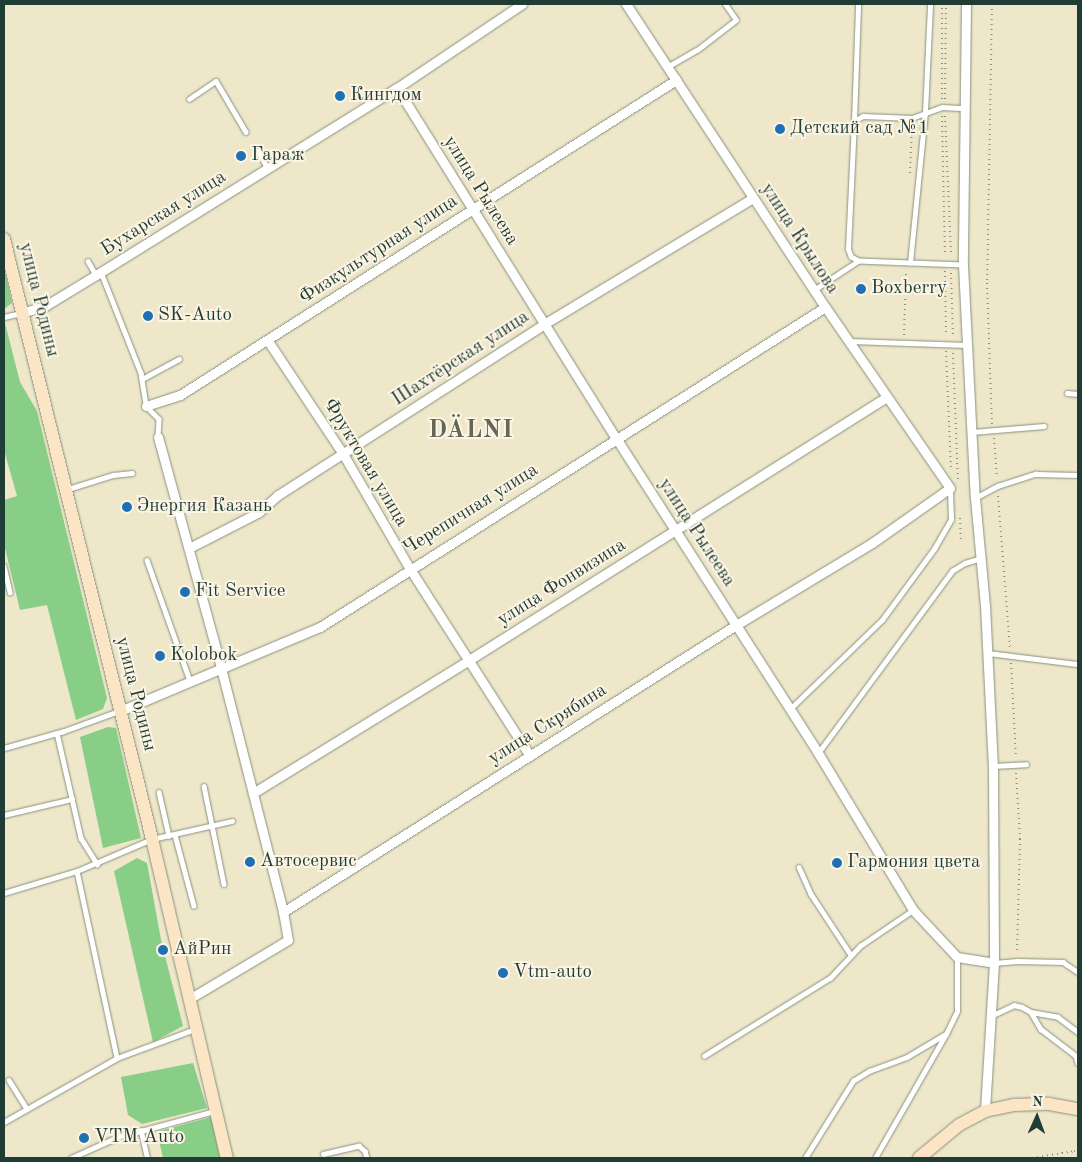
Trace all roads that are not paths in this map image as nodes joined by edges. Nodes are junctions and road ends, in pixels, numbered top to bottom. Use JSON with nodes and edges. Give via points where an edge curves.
{"nodes":[{"id":1,"x":522,"y":4,"type":"edge"},
{"id":2,"x":626,"y":4,"type":"edge"},
{"id":3,"x":725,"y":4,"type":"edge"},
{"id":4,"x":858,"y":4,"type":"edge"},
{"id":5,"x":930,"y":4,"type":"edge"},
{"id":6,"x":968,"y":4,"type":"edge"},
{"id":7,"x":667,"y":67,"type":"junction"},
{"id":8,"x":676,"y":80,"type":"junction"},
{"id":9,"x":396,"y":88,"type":"junction"},
{"id":10,"x":189,"y":99,"type":"dead end"},
{"id":11,"x":964,"y":108,"type":"junction"},
{"id":12,"x":926,"y":112,"type":"junction"},
{"id":13,"x":854,"y":121,"type":"junction"},
{"id":14,"x":246,"y":132,"type":"dead end"},
{"id":15,"x":258,"y":151,"type":"dead end"},
{"id":16,"x":268,"y":168,"type":"junction"},
{"id":17,"x":753,"y":198,"type":"junction"},
{"id":18,"x":472,"y":209,"type":"junction"},
{"id":19,"x":4,"y":238,"type":"edge"},
{"id":20,"x":88,"y":261,"type":"dead end"},
{"id":21,"x":858,"y":262,"type":"junction"},
{"id":22,"x":910,"y":264,"type":"junction"},
{"id":23,"x":964,"y":265,"type":"junction"},
{"id":24,"x":98,"y":273,"type":"junction"},
{"id":25,"x":814,"y":290,"type":"junction"},
{"id":26,"x":825,"y":307,"type":"junction"},
{"id":27,"x":21,"y":313,"type":"junction"},
{"id":28,"x":4,"y":317,"type":"edge"},
{"id":29,"x":544,"y":324,"type":"junction"},
{"id":30,"x":268,"y":340,"type":"junction"},
{"id":31,"x":848,"y":341,"type":"junction"},
{"id":32,"x":967,"y":345,"type":"junction"},
{"id":33,"x":180,"y":359,"type":"dead end"},
{"id":34,"x":142,"y":379,"type":"junction"},
{"id":35,"x":1067,"y":393,"type":"dead end"},
{"id":36,"x":1078,"y":394,"type":"edge"},
{"id":37,"x":886,"y":397,"type":"junction"},
{"id":38,"x":146,"y":406,"type":"junction"},
{"id":39,"x":1044,"y":426,"type":"dead end"},
{"id":40,"x":972,"y":432,"type":"junction"},
{"id":41,"x":158,"y":437,"type":"joint"},
{"id":42,"x":616,"y":438,"type":"junction"},
{"id":43,"x":343,"y":454,"type":"junction"},
{"id":44,"x":132,"y":473,"type":"dead end"},
{"id":45,"x":1078,"y":475,"type":"edge"},
{"id":46,"x":950,"y":488,"type":"junction"},
{"id":47,"x":65,"y":490,"type":"junction"},
{"id":48,"x":975,"y":498,"type":"junction"},
{"id":49,"x":675,"y":531,"type":"junction"},
{"id":50,"x":188,"y":548,"type":"junction"},
{"id":51,"x":981,"y":558,"type":"junction"},
{"id":52,"x":147,"y":560,"type":"dead end"},
{"id":53,"x":4,"y":566,"type":"edge"},
{"id":54,"x":410,"y":569,"type":"junction"},
{"id":55,"x":10,"y":592,"type":"dead end"},
{"id":56,"x":736,"y":625,"type":"junction"},
{"id":57,"x":988,"y":653,"type":"junction"},
{"id":58,"x":469,"y":660,"type":"junction"},
{"id":59,"x":1078,"y":664,"type":"edge"},
{"id":60,"x":221,"y":668,"type":"junction"},
{"id":61,"x":190,"y":681,"type":"junction"},
{"id":62,"x":789,"y":709,"type":"junction"},
{"id":63,"x":120,"y":711,"type":"junction"},
{"id":64,"x":57,"y":733,"type":"junction"},
{"id":65,"x":4,"y":748,"type":"edge"},
{"id":66,"x":818,"y":753,"type":"junction"},
{"id":67,"x":530,"y":756,"type":"junction"},
{"id":68,"x":1026,"y":764,"type":"dead end"},
{"id":69,"x":993,"y":766,"type":"junction"},
{"id":70,"x":204,"y":786,"type":"dead end"},
{"id":71,"x":159,"y":792,"type":"dead end"},
{"id":72,"x":253,"y":793,"type":"junction"},
{"id":73,"x":72,"y":799,"type":"junction"},
{"id":74,"x":4,"y":816,"type":"edge"},
{"id":75,"x":232,"y":821,"type":"dead end"},
{"id":76,"x":212,"y":826,"type":"junction"},
{"id":77,"x":175,"y":835,"type":"junction"},
{"id":78,"x":168,"y":836,"type":"junction"},
{"id":79,"x":152,"y":839,"type":"junction"},
{"id":80,"x":97,"y":864,"type":"junction"},
{"id":81,"x":799,"y":867,"type":"dead end"},
{"id":82,"x":78,"y":871,"type":"junction"},
{"id":83,"x":224,"y":884,"type":"dead end"},
{"id":84,"x":4,"y":893,"type":"edge"},
{"id":85,"x":194,"y":906,"type":"dead end"},
{"id":86,"x":913,"y":910,"type":"junction"},
{"id":87,"x":283,"y":912,"type":"junction"},
{"id":88,"x":851,"y":956,"type":"junction"},
{"id":89,"x":957,"y":957,"type":"junction"},
{"id":90,"x":994,"y":963,"type":"junction"},
{"id":91,"x":1078,"y":972,"type":"edge"},
{"id":92,"x":189,"y":999,"type":"junction"},
{"id":93,"x":1031,"y":1012,"type":"junction"},
{"id":94,"x":993,"y":1015,"type":"junction"},
{"id":95,"x":196,"y":1028,"type":"junction"},
{"id":96,"x":1078,"y":1032,"type":"edge"},
{"id":97,"x":946,"y":1034,"type":"junction"},
{"id":98,"x":1078,"y":1055,"type":"edge"},
{"id":99,"x":704,"y":1056,"type":"dead end"},
{"id":100,"x":117,"y":1058,"type":"junction"},
{"id":101,"x":1078,"y":1063,"type":"edge"},
{"id":102,"x":9,"y":1080,"type":"dead end"},
{"id":103,"x":28,"y":1109,"type":"junction"},
{"id":104,"x":1078,"y":1109,"type":"edge"},
{"id":105,"x":216,"y":1111,"type":"junction"},
{"id":106,"x":985,"y":1111,"type":"junction"},
{"id":107,"x":4,"y":1122,"type":"edge"},
{"id":108,"x":141,"y":1131,"type":"junction"},
{"id":109,"x":323,"y":1154,"type":"dead end"},
{"id":110,"x":71,"y":1158,"type":"edge"},
{"id":111,"x":147,"y":1158,"type":"edge"},
{"id":112,"x":227,"y":1158,"type":"edge"},
{"id":113,"x":367,"y":1158,"type":"edge"},
{"id":114,"x":805,"y":1158,"type":"edge"},
{"id":115,"x":875,"y":1158,"type":"edge"},
{"id":116,"x":919,"y":1158,"type":"edge"}],
"edges":[{"from":1,"to":9,"type":"street","name":"Бухарская улица"},
{"from":2,"to":7,"type":"street","name":"улица Крылова"},
{"from":3,"to":7,"type":"lane","via":[[736,20],[697,50]]},
{"from":4,"to":13,"type":"lane"},
{"from":5,"to":12,"type":"lane"},
{"from":6,"to":11,"type":"street"},
{"from":7,"to":8,"type":"street","name":"улица Крылова"},
{"from":8,"to":17,"type":"street","name":"улица Крылова"},
{"from":8,"to":18,"type":"street","name":"Физкультурная улица"},
{"from":9,"to":16,"type":"street","name":"Бухарская улица"},
{"from":9,"to":18,"type":"street","name":"улица Рылеева"},
{"from":10,"to":14,"type":"lane","via":[[216,81]]},
{"from":11,"to":12,"type":"lane","via":[[942,107]]},
{"from":11,"to":23,"type":"street"},
{"from":12,"to":13,"type":"lane","via":[[912,118],[863,116]]},
{"from":12,"to":22,"type":"lane"},
{"from":13,"to":21,"type":"lane","via":[[848,249]]},
{"from":15,"to":16,"type":"lane"},
{"from":16,"to":24,"type":"street","name":"Бухарская улица"},
{"from":17,"to":25,"type":"street","name":"улица Крылова"},
{"from":17,"to":29,"type":"street","name":"Шахтёрская улица"},
{"from":18,"to":29,"type":"street","name":"улица Рылеева"},
{"from":18,"to":30,"type":"street","name":"Физкультурная улица"},
{"from":19,"to":27,"type":"street","name":"улица Родины"},
{"from":20,"to":24,"type":"lane"},
{"from":21,"to":22,"type":"lane"},
{"from":21,"to":25,"type":"lane"},
{"from":22,"to":23,"type":"lane"},
{"from":23,"to":32,"type":"street"},
{"from":24,"to":27,"type":"street","name":"Бухарская улица","via":[[45,306]]},
{"from":24,"to":34,"type":"lane"},
{"from":25,"to":26,"type":"street","name":"улица Крылова"},
{"from":26,"to":31,"type":"street","name":"улица Крылова"},
{"from":26,"to":42,"type":"street","name":"Черепичная улица"},
{"from":27,"to":28,"type":"lane"},
{"from":27,"to":47,"type":"street","name":"улица Родины"},
{"from":29,"to":42,"type":"street","name":"улица Рылеева"},
{"from":29,"to":43,"type":"street","name":"Шахтёрская улица"},
{"from":30,"to":38,"type":"street","name":"Физкультурная улица","via":[[180,395]]},
{"from":30,"to":43,"type":"street","name":"Фруктовая улица"},
{"from":31,"to":32,"type":"lane"},
{"from":31,"to":37,"type":"street","name":"улица Крылова"},
{"from":32,"to":40,"type":"street"},
{"from":33,"to":34,"type":"lane"},
{"from":34,"to":38,"type":"lane"},
{"from":35,"to":36,"type":"lane"},
{"from":37,"to":46,"type":"street","name":"улица Крылова"},
{"from":37,"to":49,"type":"street","name":"улица Фонвизина"},
{"from":38,"to":41,"type":"lane","via":[[159,419]]},
{"from":39,"to":40,"type":"lane"},
{"from":40,"to":48,"type":"street"},
{"from":41,"to":50,"type":"street"},
{"from":42,"to":49,"type":"street","name":"улица Рылеева"},
{"from":42,"to":54,"type":"street","name":"Черепичная улица"},
{"from":43,"to":50,"type":"street","name":"Шахтёрская улица","via":[[278,495],[259,512]]},
{"from":43,"to":54,"type":"street","name":"Фруктовая улица"},
{"from":44,"to":47,"type":"lane","via":[[113,475]]},
{"from":45,"to":48,"type":"lane","via":[[1036,474],[998,486]]},
{"from":46,"to":56,"type":"street","name":"улица Скрябина","via":[[872,543]]},
{"from":46,"to":62,"type":"lane","via":[[951,519],[934,549],[882,620]]},
{"from":47,"to":63,"type":"street","name":"улица Родины"},
{"from":48,"to":51,"type":"street"},
{"from":49,"to":56,"type":"street","name":"улица Рылеева"},
{"from":49,"to":58,"type":"street","name":"улица Фонвизина"},
{"from":50,"to":60,"type":"street"},
{"from":51,"to":57,"type":"street"},
{"from":51,"to":66,"type":"lane","via":[[952,571]]},
{"from":52,"to":61,"type":"lane"},
{"from":53,"to":55,"type":"lane"},
{"from":54,"to":58,"type":"street","name":"Фруктовая улица"},
{"from":54,"to":60,"type":"street","name":"Черепичная улица","via":[[320,627]]},
{"from":56,"to":62,"type":"street","name":"улица Рылеева"},
{"from":56,"to":67,"type":"street","name":"улица Скрябина"},
{"from":57,"to":59,"type":"lane"},
{"from":57,"to":69,"type":"street"},
{"from":58,"to":67,"type":"street","name":"Фруктовая улица"},
{"from":58,"to":72,"type":"street","name":"улица Фонвизина"},
{"from":60,"to":61,"type":"street","name":"Черепичная улица"},
{"from":60,"to":72,"type":"street"},
{"from":61,"to":63,"type":"street","name":"Черепичная улица"},
{"from":62,"to":66,"type":"street","name":"улица Рылеева"},
{"from":63,"to":64,"type":"lane"},
{"from":63,"to":79,"type":"street","name":"улица Родины"},
{"from":64,"to":65,"type":"lane"},
{"from":64,"to":73,"type":"lane"},
{"from":66,"to":86,"type":"street","name":"улица Рылеева"},
{"from":67,"to":87,"type":"street","name":"улица Скрябина"},
{"from":68,"to":69,"type":"lane"},
{"from":69,"to":90,"type":"street"},
{"from":70,"to":76,"type":"lane"},
{"from":71,"to":78,"type":"lane"},
{"from":72,"to":87,"type":"street"},
{"from":73,"to":74,"type":"lane"},
{"from":73,"to":80,"type":"lane","via":[[81,838]]},
{"from":75,"to":76,"type":"lane"},
{"from":76,"to":77,"type":"lane"},
{"from":76,"to":83,"type":"lane"},
{"from":77,"to":78,"type":"lane"},
{"from":77,"to":85,"type":"lane"},
{"from":78,"to":79,"type":"lane"},
{"from":79,"to":80,"type":"lane"},
{"from":79,"to":92,"type":"street","name":"улица Родины"},
{"from":80,"to":82,"type":"lane"},
{"from":81,"to":88,"type":"lane"},
{"from":82,"to":84,"type":"lane"},
{"from":82,"to":100,"type":"lane"},
{"from":86,"to":88,"type":"lane","via":[[860,946]]},
{"from":86,"to":89,"type":"street","name":"улица Рылеева"},
{"from":87,"to":92,"type":"street","via":[[288,940]]},
{"from":88,"to":99,"type":"lane","via":[[830,978]]},
{"from":89,"to":90,"type":"street"},
{"from":89,"to":97,"type":"lane","via":[[957,1011]]},
{"from":90,"to":91,"type":"lane","via":[[1063,962]]},
{"from":90,"to":94,"type":"street"},
{"from":92,"to":95,"type":"street","name":"улица Родины"},
{"from":93,"to":94,"type":"lane","via":[[1014,1005]]},
{"from":93,"to":96,"type":"lane","via":[[1058,1017]]},
{"from":93,"to":98,"type":"lane","via":[[1041,1029]]},
{"from":94,"to":106,"type":"street"},
{"from":95,"to":100,"type":"lane"},
{"from":95,"to":105,"type":"street","name":"улица Родины"},
{"from":97,"to":114,"type":"lane","via":[[907,1057],[869,1071],[853,1081]]},
{"from":97,"to":115,"type":"lane"},
{"from":98,"to":101,"type":"lane"},
{"from":100,"to":103,"type":"lane"},
{"from":102,"to":103,"type":"lane"},
{"from":103,"to":107,"type":"lane"},
{"from":104,"to":106,"type":"street","via":[[1050,1104],[1014,1105]]},
{"from":105,"to":108,"type":"lane"},
{"from":105,"to":112,"type":"street","name":"улица Родины"},
{"from":106,"to":116,"type":"street","via":[[959,1125]]},
{"from":108,"to":110,"type":"lane","via":[[120,1136]]},
{"from":108,"to":111,"type":"lane"},
{"from":109,"to":113,"type":"lane","via":[[359,1146]]}]}
